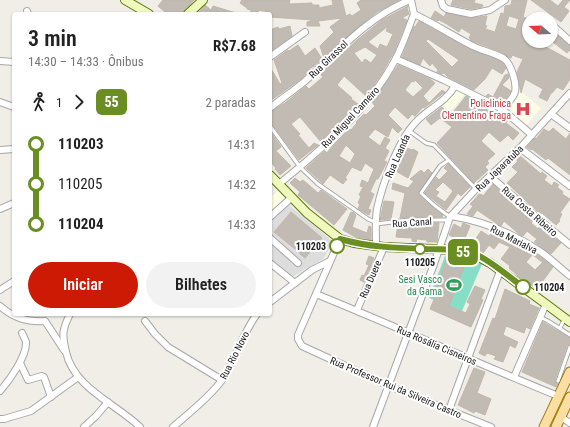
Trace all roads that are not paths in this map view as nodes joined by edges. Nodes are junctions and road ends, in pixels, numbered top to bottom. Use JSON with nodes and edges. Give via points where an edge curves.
{"nodes":[{"id":1,"x":125,"y":0,"type":"edge"},
{"id":2,"x":203,"y":0,"type":"edge"},
{"id":3,"x":411,"y":0,"type":"edge"},
{"id":4,"x":441,"y":0,"type":"edge"},
{"id":5,"x":505,"y":0,"type":"edge"},
{"id":6,"x":146,"y":12,"type":"edge"},
{"id":7,"x":190,"y":12,"type":"edge"},
{"id":8,"x":414,"y":14,"type":"junction"},
{"id":9,"x":558,"y":30,"type":"edge"},
{"id":10,"x":305,"y":32,"type":"dead end"},
{"id":11,"x":570,"y":41,"type":"edge"},
{"id":12,"x":272,"y":56,"type":"edge"},
{"id":13,"x":396,"y":59,"type":"junction"},
{"id":14,"x":0,"y":61,"type":"edge"},
{"id":15,"x":12,"y":62,"type":"edge"},
{"id":16,"x":455,"y":86,"type":"junction"},
{"id":17,"x":570,"y":93,"type":"edge"},
{"id":18,"x":0,"y":102,"type":"edge"},
{"id":19,"x":272,"y":106,"type":"edge"},
{"id":20,"x":12,"y":107,"type":"edge"},
{"id":21,"x":502,"y":109,"type":"junction"},
{"id":22,"x":551,"y":114,"type":"junction"},
{"id":23,"x":570,"y":128,"type":"edge"},
{"id":24,"x":272,"y":129,"type":"edge"},
{"id":25,"x":408,"y":130,"type":"junction"},
{"id":26,"x":532,"y":135,"type":"junction"},
{"id":27,"x":520,"y":148,"type":"junction"},
{"id":28,"x":12,"y":149,"type":"edge"},
{"id":29,"x":0,"y":150,"type":"edge"},
{"id":30,"x":449,"y":160,"type":"junction"},
{"id":31,"x":300,"y":167,"type":"junction"},
{"id":32,"x":490,"y":176,"type":"junction"},
{"id":33,"x":272,"y":177,"type":"edge"},
{"id":34,"x":279,"y":184,"type":"junction"},
{"id":35,"x":570,"y":186,"type":"edge"},
{"id":36,"x":476,"y":189,"type":"junction"},
{"id":37,"x":291,"y":198,"type":"junction"},
{"id":38,"x":12,"y":204,"type":"edge"},
{"id":39,"x":0,"y":208,"type":"edge"},
{"id":40,"x":272,"y":215,"type":"edge"},
{"id":41,"x":450,"y":218,"type":"junction"},
{"id":42,"x":376,"y":223,"type":"junction"},
{"id":43,"x":340,"y":239,"type":"junction"},
{"id":44,"x":272,"y":240,"type":"edge"},
{"id":45,"x":570,"y":245,"type":"edge"},
{"id":46,"x":380,"y":247,"type":"junction"},
{"id":47,"x":440,"y":249,"type":"junction"},
{"id":48,"x":330,"y":261,"type":"junction"},
{"id":49,"x":298,"y":263,"type":"dead end"},
{"id":50,"x":272,"y":265,"type":"edge"},
{"id":51,"x":500,"y":271,"type":"junction"},
{"id":52,"x":570,"y":276,"type":"edge"},
{"id":53,"x":12,"y":282,"type":"edge"},
{"id":54,"x":295,"y":283,"type":"junction"},
{"id":55,"x":0,"y":290,"type":"edge"},
{"id":56,"x":316,"y":294,"type":"junction"},
{"id":57,"x":272,"y":300,"type":"edge"},
{"id":58,"x":546,"y":304,"type":"junction"},
{"id":59,"x":0,"y":306,"type":"edge"},
{"id":60,"x":357,"y":310,"type":"junction"},
{"id":61,"x":12,"y":315,"type":"edge"},
{"id":62,"x":14,"y":316,"type":"edge"},
{"id":63,"x":69,"y":316,"type":"edge"},
{"id":64,"x":256,"y":316,"type":"edge"},
{"id":65,"x":540,"y":317,"type":"junction"},
{"id":66,"x":567,"y":320,"type":"edge"},
{"id":67,"x":145,"y":321,"type":"dead end"},
{"id":68,"x":560,"y":328,"type":"junction"},
{"id":69,"x":22,"y":333,"type":"dead end"},
{"id":70,"x":408,"y":333,"type":"junction"},
{"id":71,"x":570,"y":335,"type":"edge"},
{"id":72,"x":570,"y":347,"type":"edge"},
{"id":73,"x":66,"y":353,"type":"junction"},
{"id":74,"x":467,"y":359,"type":"junction"},
{"id":75,"x":20,"y":363,"type":"junction"},
{"id":76,"x":570,"y":372,"type":"edge"},
{"id":77,"x":78,"y":377,"type":"junction"},
{"id":78,"x":514,"y":378,"type":"junction"},
{"id":79,"x":222,"y":380,"type":"junction"},
{"id":80,"x":558,"y":381,"type":"dead end"},
{"id":81,"x":389,"y":386,"type":"junction"},
{"id":82,"x":0,"y":391,"type":"edge"},
{"id":83,"x":558,"y":396,"type":"junction"},
{"id":84,"x":51,"y":397,"type":"junction"},
{"id":85,"x":570,"y":397,"type":"edge"},
{"id":86,"x":108,"y":402,"type":"junction"},
{"id":87,"x":449,"y":410,"type":"junction"},
{"id":88,"x":561,"y":417,"type":"junction"},
{"id":89,"x":0,"y":419,"type":"edge"},
{"id":90,"x":570,"y":423,"type":"edge"},
{"id":91,"x":84,"y":427,"type":"edge"},
{"id":92,"x":140,"y":427,"type":"edge"},
{"id":93,"x":173,"y":427,"type":"edge"},
{"id":94,"x":373,"y":427,"type":"edge"},
{"id":95,"x":490,"y":427,"type":"edge"},
{"id":96,"x":544,"y":427,"type":"edge"},
{"id":97,"x":556,"y":427,"type":"edge"}],
"edges":[{"from":1,"to":6,"type":"main road"},
{"from":2,"to":7,"type":"main road"},
{"from":3,"to":8,"type":"street"},
{"from":3,"to":19,"type":"street","name":"Rua Girassol","via":[[387,10],[357,32],[303,83]]},
{"from":4,"to":5,"type":"street","via":[[447,9],[471,14],[490,10]]},
{"from":8,"to":13,"type":"street","name":"Rua Miguel Carneiro"},
{"from":8,"to":21,"type":"street","via":[[506,61],[510,67],[515,91]]},
{"from":9,"to":11,"type":"street"},
{"from":10,"to":12,"type":"street"},
{"from":13,"to":16,"type":"street"},
{"from":13,"to":31,"type":"street","name":"Rua Miguel Carneiro","via":[[369,98],[336,134]]},
{"from":14,"to":15,"type":"street"},
{"from":16,"to":21,"type":"street"},
{"from":16,"to":25,"type":"street","name":"Rua Loanda","via":[[446,98]]},
{"from":17,"to":22,"type":"street","name":"Rua Japaratuba"},
{"from":18,"to":20,"type":"street"},
{"from":21,"to":26,"type":"street"},
{"from":22,"to":23,"type":"street"},
{"from":22,"to":26,"type":"street","name":"Rua Japaratuba"},
{"from":24,"to":31,"type":"lane"},
{"from":25,"to":30,"type":"lane","via":[[426,143],[434,145]]},
{"from":25,"to":42,"type":"street","name":"Rua Loanda","via":[[382,191]]},
{"from":26,"to":27,"type":"street","name":"Rua Japaratuba"},
{"from":27,"to":32,"type":"street","name":"Rua Japaratuba"},
{"from":27,"to":35,"type":"street"},
{"from":28,"to":29,"type":"street"},
{"from":30,"to":36,"type":"lane"},
{"from":30,"to":41,"type":"lane","via":[[440,166],[421,193]]},
{"from":31,"to":34,"type":"street","name":"Rua Miguel Carneiro"},
{"from":31,"to":42,"type":"lane","via":[[318,184]]},
{"from":32,"to":36,"type":"street","name":"Rua Japaratuba"},
{"from":32,"to":45,"type":"street","name":"Rua Costa Ribeiro"},
{"from":33,"to":34,"type":"main road"},
{"from":34,"to":37,"type":"main road"},
{"from":36,"to":41,"type":"street","name":"Rua Japaratuba"},
{"from":37,"to":40,"type":"street"},
{"from":37,"to":43,"type":"main road"},
{"from":38,"to":39,"type":"street"},
{"from":41,"to":42,"type":"lane","name":"Rua Canal"},
{"from":41,"to":47,"type":"street","name":"Rua Japaratuba"},
{"from":41,"to":52,"type":"street","name":"Rua Marialva","via":[[472,219],[511,235],[542,253]]},
{"from":42,"to":46,"type":"street","name":"Rua Loanda"},
{"from":43,"to":46,"type":"main road"},
{"from":43,"to":48,"type":"street"},
{"from":44,"to":49,"type":"street"},
{"from":46,"to":47,"type":"main road"},
{"from":46,"to":60,"type":"street","name":"Rua Duere"},
{"from":47,"to":51,"type":"main road","via":[[474,254]]},
{"from":47,"to":70,"type":"street","name":"Rua Japaratuba"},
{"from":48,"to":54,"type":"street"},
{"from":48,"to":56,"type":"street"},
{"from":50,"to":54,"type":"street"},
{"from":51,"to":58,"type":"main road"},
{"from":51,"to":74,"type":"street"},
{"from":53,"to":55,"type":"street"},
{"from":54,"to":57,"type":"street"},
{"from":56,"to":60,"type":"street","name":"Rua Rosália Cisneiros"},
{"from":56,"to":81,"type":"street","name":"Rua Professor Rui da Silveira Castro","via":[[298,335],[302,346]]},
{"from":58,"to":65,"type":"street"},
{"from":58,"to":66,"type":"main road"},
{"from":59,"to":61,"type":"street"},
{"from":60,"to":70,"type":"street","name":"Rua Rosália Cisneiros"},
{"from":62,"to":73,"type":"street","via":[[32,322],[44,321]]},
{"from":63,"to":73,"type":"street","via":[[62,338]]},
{"from":64,"to":79,"type":"street","name":"Rua Rio Novo"},
{"from":65,"to":68,"type":"lane"},
{"from":65,"to":78,"type":"street"},
{"from":66,"to":68,"type":"lane"},
{"from":67,"to":79,"type":"street","via":[[168,347]]},
{"from":68,"to":71,"type":"lane"},
{"from":69,"to":75,"type":"street","via":[[26,342]]},
{"from":70,"to":74,"type":"street","name":"Rua Rosália Cisneiros"},
{"from":70,"to":81,"type":"street","name":"Rua Japaratuba"},
{"from":72,"to":80,"type":"lane"},
{"from":73,"to":77,"type":"street"},
{"from":74,"to":78,"type":"street","name":"Rua Rosália Cisneiros"},
{"from":74,"to":87,"type":"street"},
{"from":75,"to":82,"type":"street"},
{"from":75,"to":84,"type":"street","via":[[28,380],[44,377]]},
{"from":76,"to":83,"type":"main road"},
{"from":77,"to":84,"type":"street"},
{"from":77,"to":86,"type":"street"},
{"from":78,"to":83,"type":"street","name":"Rua Rosália Cisneiros"},
{"from":79,"to":93,"type":"street","name":"Rua Rio Novo","via":[[197,407]]},
{"from":81,"to":87,"type":"street","name":"Rua Professor Rui da Silveira Castro"},
{"from":81,"to":94,"type":"street","name":"Rua Japaratuba"},
{"from":83,"to":96,"type":"main road"},
{"from":84,"to":89,"type":"street","via":[[31,411]]},
{"from":85,"to":88,"type":"main road"},
{"from":86,"to":91,"type":"street"},
{"from":86,"to":92,"type":"street"},
{"from":87,"to":95,"type":"street","name":"Rua Professor Rui da Silveira Castro"},
{"from":88,"to":90,"type":"street"},
{"from":88,"to":97,"type":"main road"}]}
